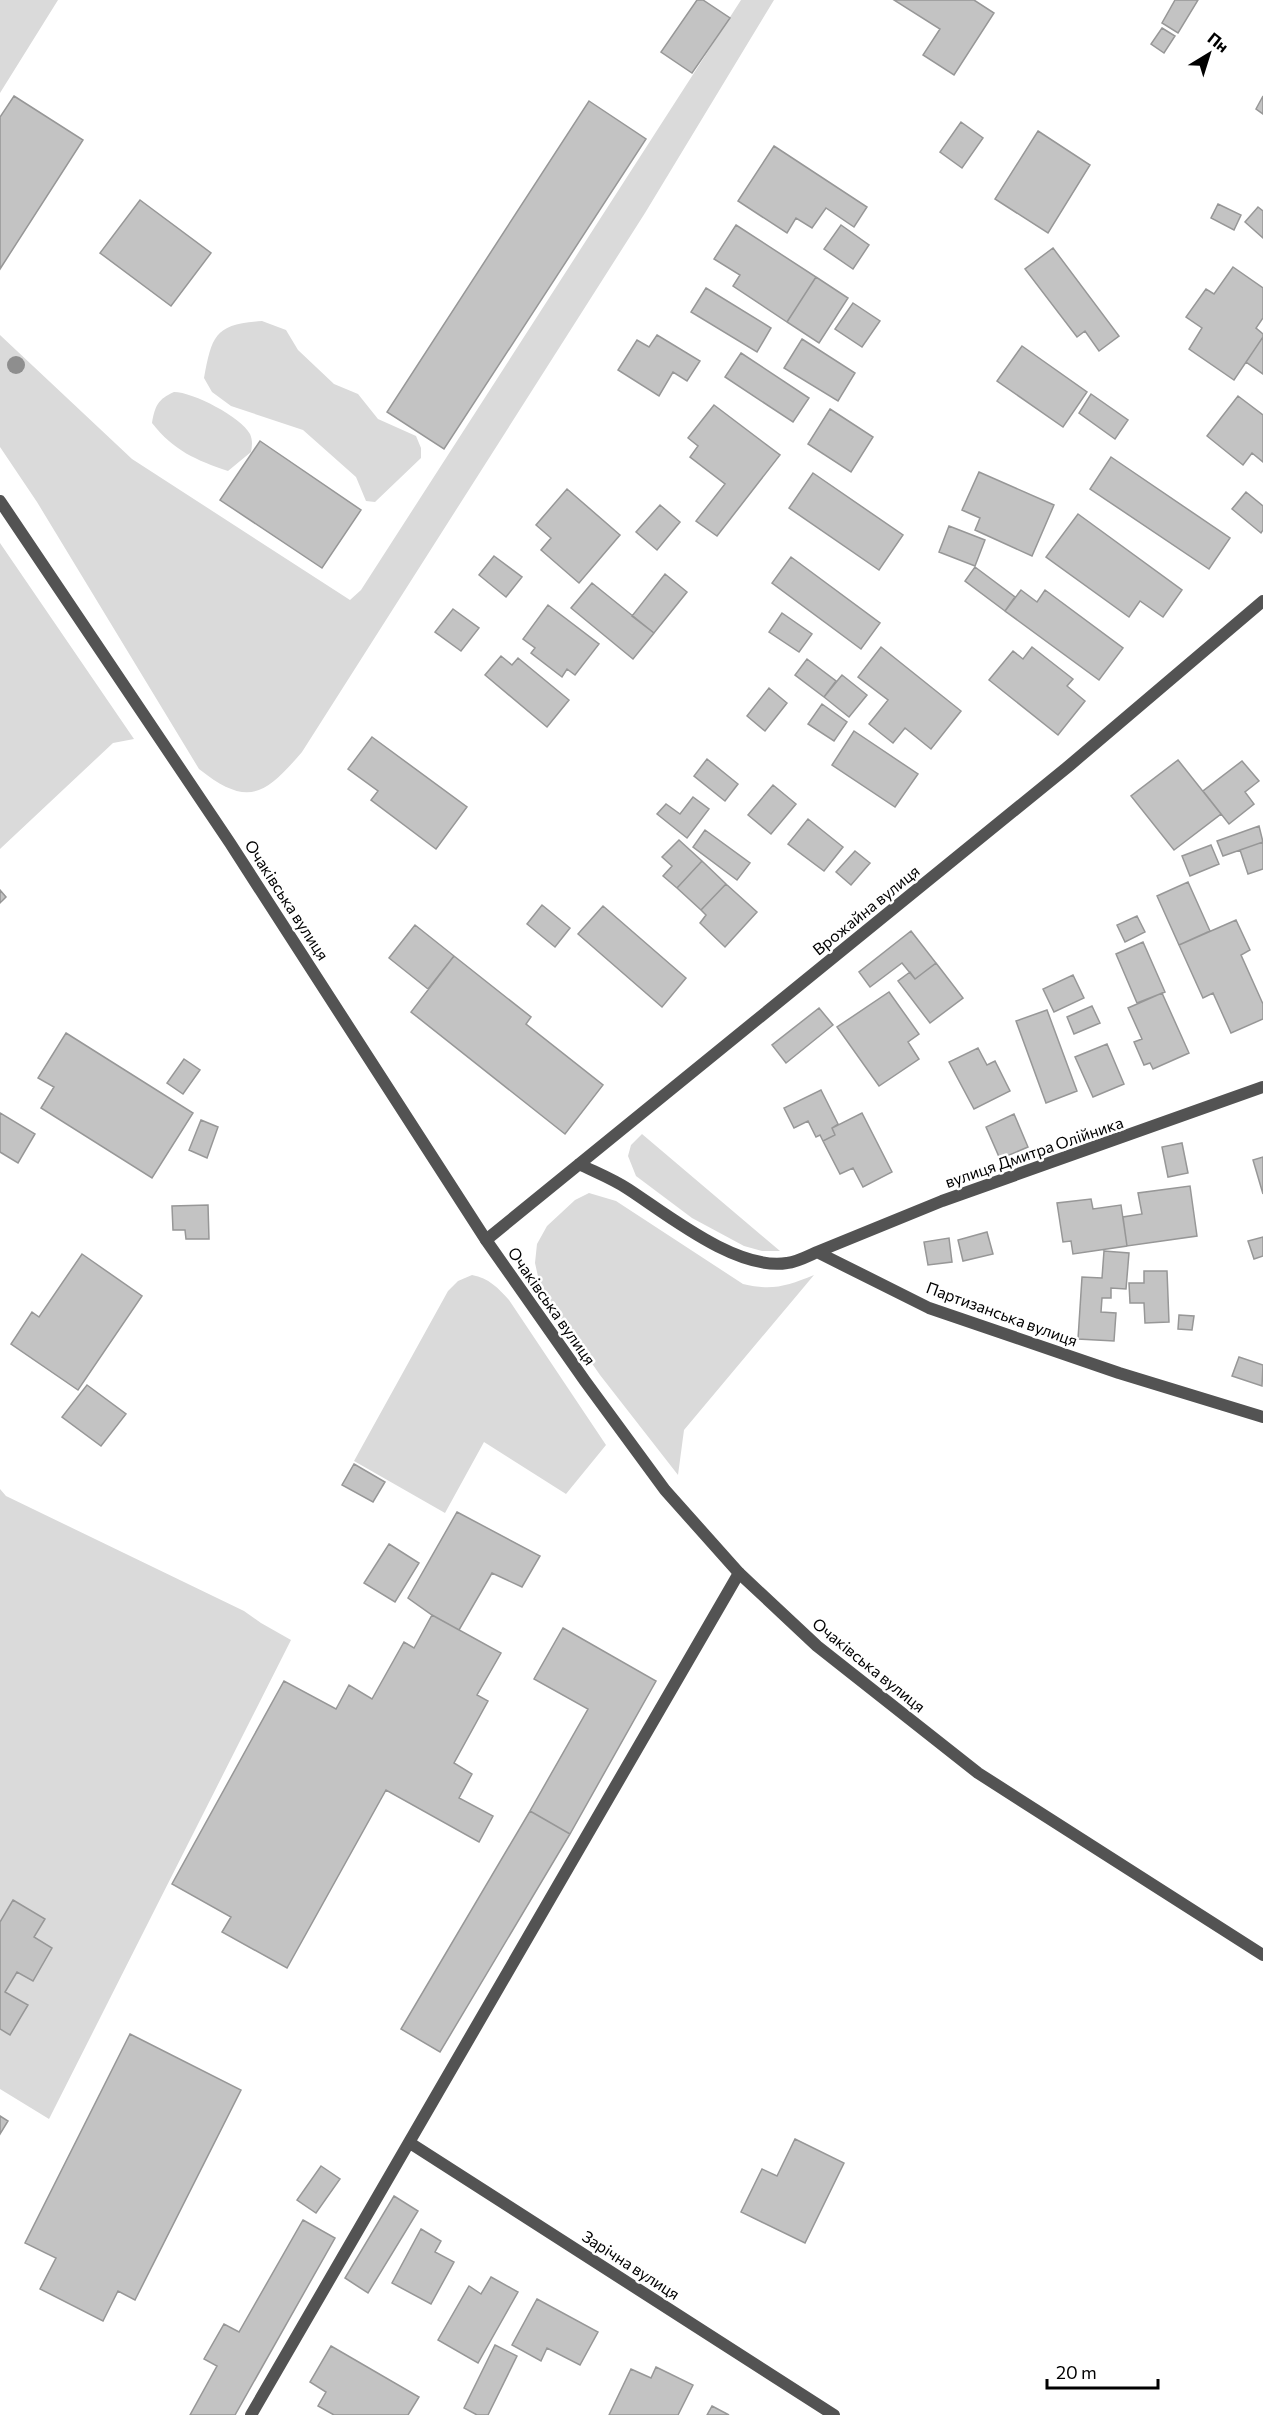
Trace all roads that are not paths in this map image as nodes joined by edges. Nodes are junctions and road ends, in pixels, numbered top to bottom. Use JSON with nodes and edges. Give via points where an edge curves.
{"nodes":[{"id":1,"x":0,"y":501,"type":"edge"},
{"id":2,"x":1263,"y":601,"type":"edge"},
{"id":3,"x":1263,"y":1087,"type":"edge"},
{"id":4,"x":579,"y":1164,"type":"junction"},
{"id":5,"x":486,"y":1240,"type":"junction"},
{"id":6,"x":817,"y":1252,"type":"junction"},
{"id":7,"x":1263,"y":1417,"type":"edge"},
{"id":8,"x":739,"y":1573,"type":"junction"},
{"id":9,"x":1263,"y":1955,"type":"edge"},
{"id":10,"x":410,"y":2143,"type":"junction"},
{"id":11,"x":251,"y":2415,"type":"edge"},
{"id":12,"x":834,"y":2415,"type":"edge"}],
"edges":[{"from":1,"to":5,"type":"street","name":"Очаківська вулиця","via":[[231,843]]},
{"from":2,"to":4,"type":"street","name":"Врожайна вулиця","via":[[1070,765]]},
{"from":3,"to":6,"type":"street","name":"вулиця Дмитра Олійника","via":[[942,1201]]},
{"from":4,"to":5,"type":"street","name":"Врожайна вулиця"},
{"from":4,"to":6,"type":"street","via":[[626,1187],[687,1229],[742,1257],[787,1263]]},
{"from":5,"to":8,"type":"street","name":"Очаківська вулиця","via":[[665,1490]]},
{"from":6,"to":7,"type":"street","name":"Партизанська вулиця","via":[[929,1308]]},
{"from":8,"to":9,"type":"street","name":"Очаківська вулиця","via":[[817,1646],[978,1773]]},
{"from":8,"to":10,"type":"street"},
{"from":10,"to":11,"type":"street"},
{"from":10,"to":12,"type":"street","name":"Зарічна вулиця"}]}
